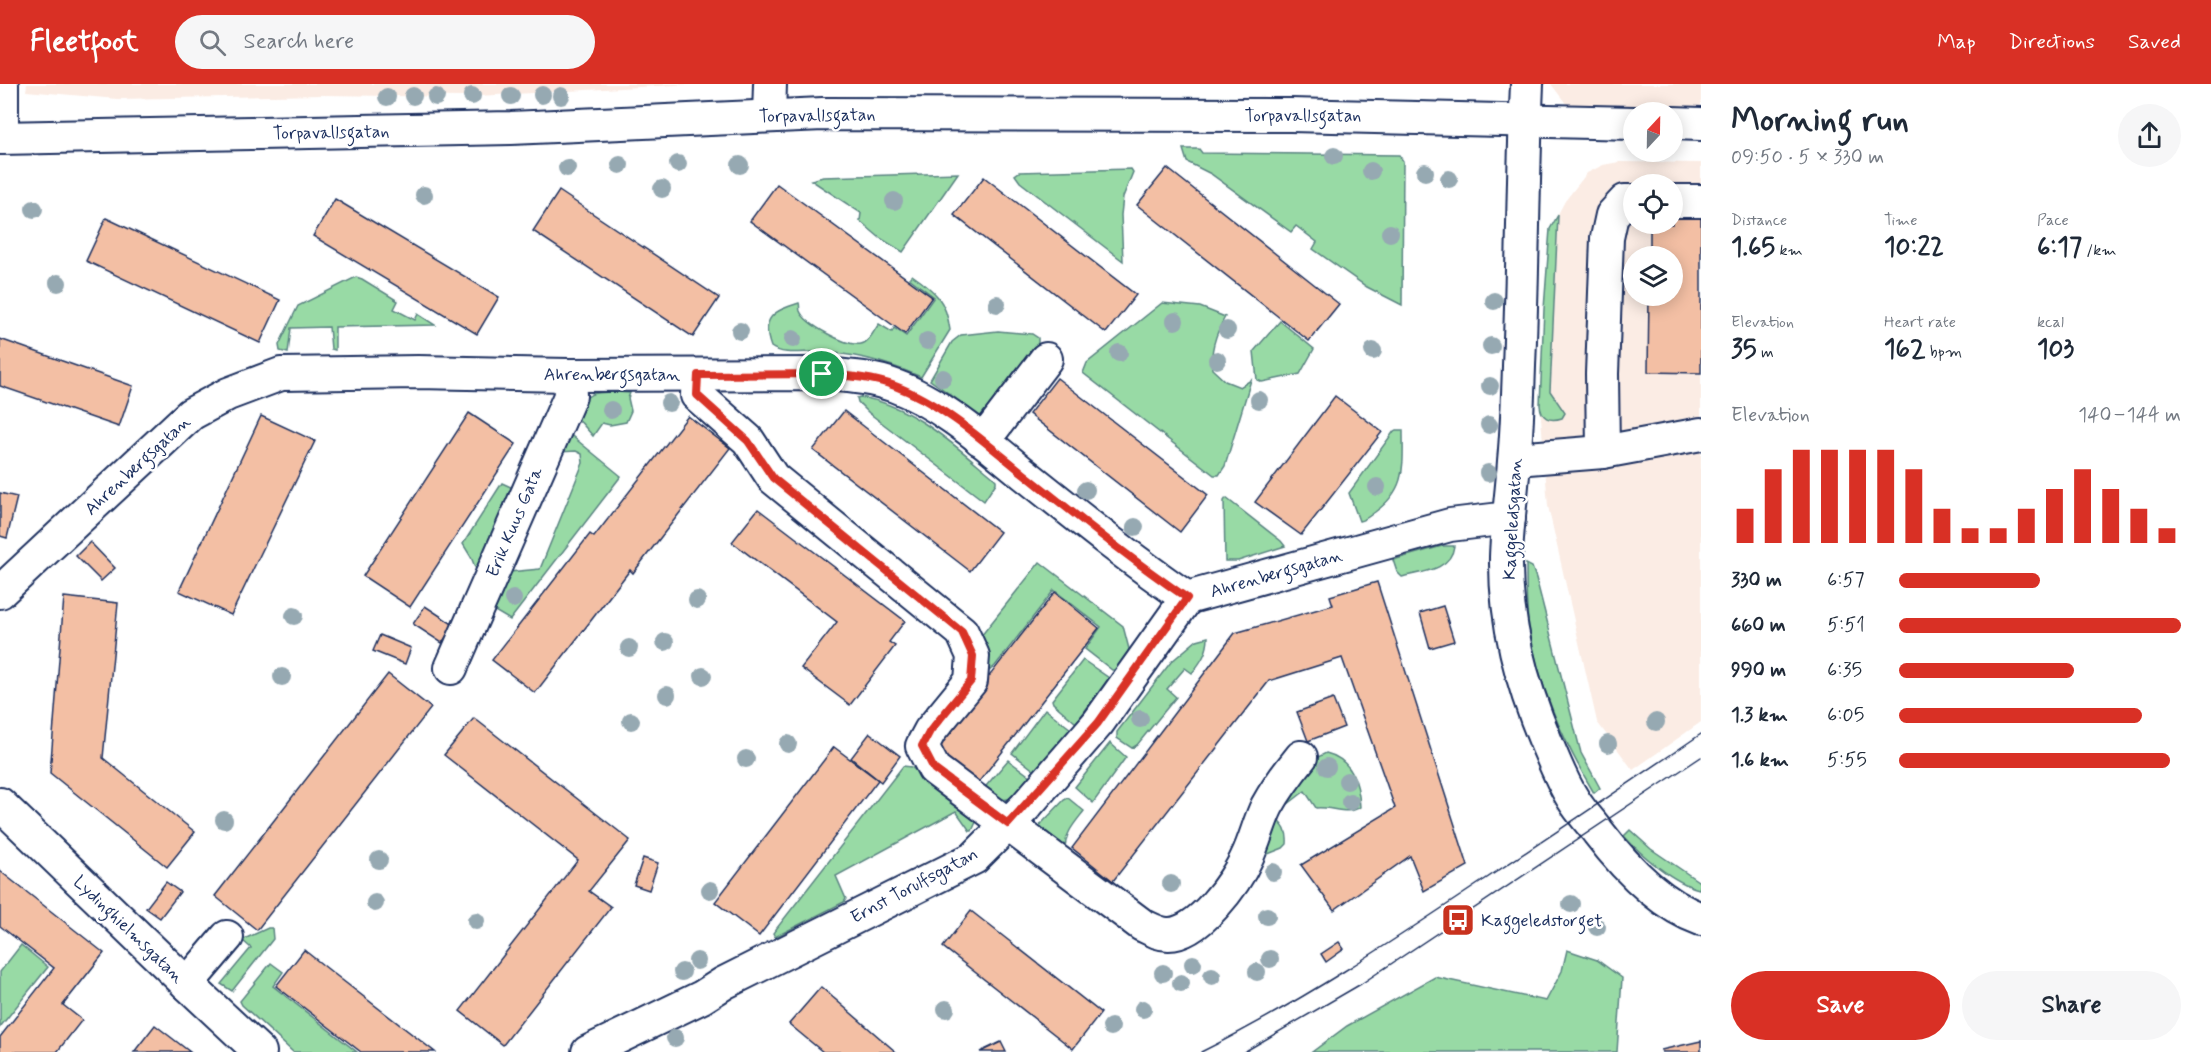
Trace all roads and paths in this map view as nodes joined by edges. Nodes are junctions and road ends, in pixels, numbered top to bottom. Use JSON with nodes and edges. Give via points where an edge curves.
{"nodes":[{"id":1,"x":2,"y":84,"type":"edge"},
{"id":2,"x":770,"y":84,"type":"edge"},
{"id":3,"x":1527,"y":84,"type":"edge"},
{"id":4,"x":769,"y":116,"type":"junction"},
{"id":5,"x":1526,"y":120,"type":"junction"},
{"id":6,"x":1623,"y":123,"type":"edge"},
{"id":7,"x":1683,"y":123,"type":"edge"},
{"id":8,"x":1701,"y":124,"type":"edge"},
{"id":9,"x":1,"y":138,"type":"edge"},
{"id":10,"x":1683,"y":201,"type":"edge"},
{"id":11,"x":1701,"y":201,"type":"edge"},
{"id":12,"x":1623,"y":203,"type":"edge"},
{"id":13,"x":1046,"y":359,"type":"dead end"},
{"id":14,"x":569,"y":375,"type":"junction"},
{"id":15,"x":698,"y":375,"type":"junction"},
{"id":16,"x":1701,"y":434,"type":"edge"},
{"id":17,"x":980,"y":439,"type":"junction"},
{"id":18,"x":1603,"y":452,"type":"junction"},
{"id":19,"x":1515,"y":459,"type":"junction"},
{"id":20,"x":1509,"y":518,"type":"junction"},
{"id":21,"x":0,"y":592,"type":"edge"},
{"id":22,"x":1187,"y":598,"type":"junction"},
{"id":23,"x":451,"y":668,"type":"dead end"},
{"id":24,"x":1301,"y":757,"type":"dead end"},
{"id":25,"x":0,"y":804,"type":"edge"},
{"id":26,"x":1008,"y":824,"type":"junction"},
{"id":27,"x":1701,"y":919,"type":"edge"},
{"id":28,"x":227,"y":937,"type":"dead end"},
{"id":29,"x":186,"y":984,"type":"junction"},
{"id":30,"x":260,"y":1052,"type":"edge"},
{"id":31,"x":588,"y":1052,"type":"edge"}],
"edges":[{"from":1,"to":9,"type":"street"},
{"from":2,"to":4,"type":"street"},
{"from":3,"to":5,"type":"street","name":"Kaggeledsgatan"},
{"from":4,"to":5,"type":"street","name":"Torpavallsgatan","via":[[1290,115]]},
{"from":4,"to":9,"type":"street","name":"Torpavallsgatan","via":[[511,128]]},
{"from":5,"to":6,"type":"street","name":"Torpavallsgatan"},
{"from":5,"to":19,"type":"street","name":"Kaggeledsgatan"},
{"from":7,"to":8,"type":"street"},
{"from":10,"to":11,"type":"street"},
{"from":12,"to":18,"type":"street","via":[[1612,215],[1607,238]]},
{"from":13,"to":17,"type":"street","via":[[991,431]]},
{"from":14,"to":15,"type":"street","name":"Ahrenbergsgatan"},
{"from":14,"to":21,"type":"street","name":"Ahrenbergsgatan","via":[[281,374],[228,394],[191,414]]},
{"from":14,"to":23,"type":"street","name":"Erik Kuus Gata","via":[[570,396]]},
{"from":15,"to":17,"type":"street","name":"Ahrenbergsgatan","via":[[864,377],[922,399]]},
{"from":15,"to":26,"type":"street","via":[[697,395],[748,441],[773,478],[962,632],[973,656],[971,681],[922,746],[934,769]]},
{"from":16,"to":18,"type":"street"},
{"from":17,"to":22,"type":"street","name":"Ahrenbergsgatan","via":[[1131,560]]},
{"from":18,"to":19,"type":"street"},
{"from":19,"to":20,"type":"street","name":"Kaggeledsgatan"},
{"from":20,"to":22,"type":"street","name":"Ahrenbergsgatan","via":[[1450,525]]},
{"from":20,"to":27,"type":"street","name":"Kaggeledsgatan","via":[[1506,558],[1516,658],[1552,757],[1573,800],[1616,855],[1668,901]]},
{"from":22,"to":26,"type":"street","name":"Ernst Torulfsgatan","via":[[1098,723]]},
{"from":24,"to":26,"type":"street","via":[[1281,780],[1267,806],[1234,882],[1203,917],[1176,934],[1156,932],[1142,925]]},
{"from":25,"to":29,"type":"street","name":"Lydinghielmsgatan"},
{"from":26,"to":31,"type":"street","name":"Ernst Torulfsgatan","via":[[974,858]]},
{"from":28,"to":29,"type":"street"},
{"from":29,"to":30,"type":"street","name":"Lydinghielmsgatan"}]}
